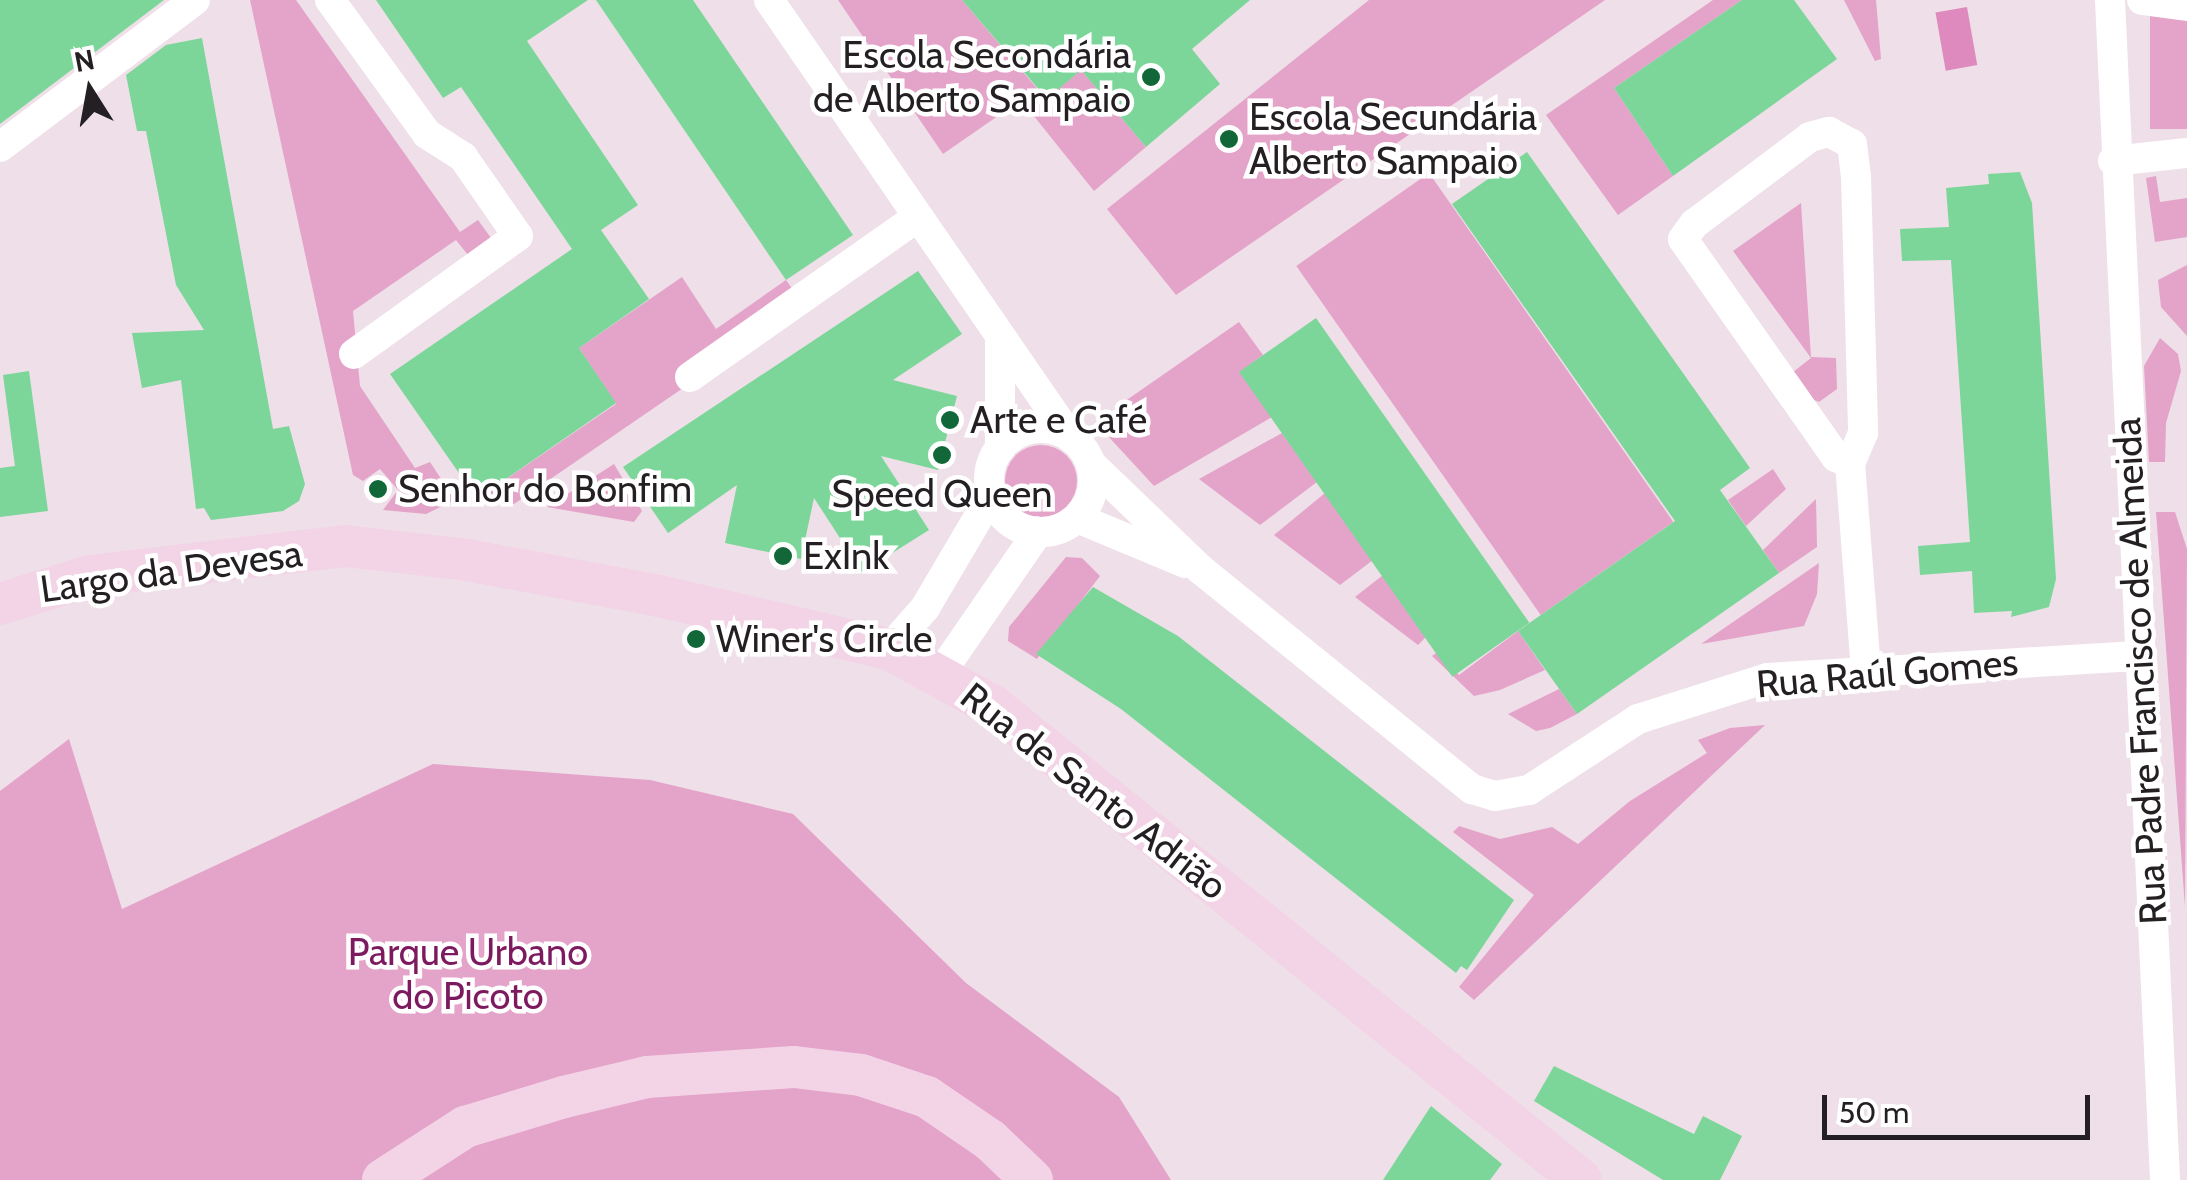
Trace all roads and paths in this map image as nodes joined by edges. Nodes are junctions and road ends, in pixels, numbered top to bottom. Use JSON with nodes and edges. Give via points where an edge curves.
{"nodes":[{"id":1,"x":195,"y":0,"type":"edge"},
{"id":2,"x":330,"y":0,"type":"edge"},
{"id":3,"x":769,"y":0,"type":"edge"},
{"id":4,"x":2110,"y":0,"type":"edge"},
{"id":5,"x":2142,"y":0,"type":"edge"},
{"id":6,"x":2187,"y":6,"type":"edge"},
{"id":7,"x":0,"y":146,"type":"edge"},
{"id":8,"x":2187,"y":152,"type":"edge"},
{"id":9,"x":2113,"y":162,"type":"junction"},
{"id":10,"x":916,"y":218,"type":"junction"},
{"id":11,"x":1000,"y":343,"type":"junction"},
{"id":12,"x":354,"y":354,"type":"dead end"},
{"id":13,"x":690,"y":377,"type":"dead end"},
{"id":14,"x":1070,"y":437,"type":"junction"},
{"id":15,"x":1000,"y":449,"type":"junction"},
{"id":16,"x":1090,"y":462,"type":"junction"},
{"id":17,"x":1850,"y":463,"type":"junction"},
{"id":18,"x":991,"y":496,"type":"junction"},
{"id":19,"x":1077,"y":518,"type":"junction"},
{"id":20,"x":1038,"y":532,"type":"junction"},
{"id":21,"x":345,"y":546,"type":"joint"},
{"id":22,"x":1200,"y":569,"type":"junction"},
{"id":23,"x":0,"y":604,"type":"edge"},
{"id":24,"x":889,"y":649,"type":"junction"},
{"id":25,"x":2140,"y":656,"type":"junction"},
{"id":26,"x":1866,"y":670,"type":"junction"},
{"id":27,"x":940,"y":674,"type":"junction"},
{"id":28,"x":383,"y":1180,"type":"edge"},
{"id":29,"x":1032,"y":1180,"type":"edge"},
{"id":30,"x":1581,"y":1180,"type":"edge"},
{"id":31,"x":2165,"y":1180,"type":"edge"}],
"edges":[{"from":1,"to":7,"type":"street"},
{"from":2,"to":12,"type":"street","via":[[427,134],[464,156],[518,236]]},
{"from":3,"to":10,"type":"street"},
{"from":4,"to":9,"type":"street","name":"Rua Padre Francisco de Almeida"},
{"from":5,"to":6,"type":"street"},
{"from":8,"to":9,"type":"street"},
{"from":9,"to":25,"type":"street","name":"Rua Padre Francisco de Almeida"},
{"from":10,"to":11,"type":"street"},
{"from":10,"to":13,"type":"street"},
{"from":11,"to":14,"type":"street"},
{"from":11,"to":15,"type":"street"},
{"from":14,"to":15,"type":"street","via":[[1033,429]]},
{"from":14,"to":16,"type":"street"},
{"from":15,"to":18,"type":"street","via":[[992,464]]},
{"from":16,"to":19,"type":"street","via":[[1088,502]]},
{"from":16,"to":22,"type":"street","name":"Rua Raúl Gomes"},
{"from":17,"to":17,"type":"street","via":[[1862,433],[1856,176],[1852,144],[1830,132],[1810,137],[1694,224],[1683,240],[1836,458]]},
{"from":17,"to":26,"type":"street"},
{"from":18,"to":20,"type":"street","via":[[1002,515]]},
{"from":18,"to":24,"type":"street","via":[[925,608]]},
{"from":19,"to":20,"type":"street"},
{"from":19,"to":22,"type":"street","name":"Rua Raúl Gomes"},
{"from":20,"to":27,"type":"street"},
{"from":21,"to":23,"type":"main road","name":"Largo da Devesa","via":[[90,576]]},
{"from":21,"to":24,"type":"main road","name":"Rua de Santo Adrião","via":[[468,560]]},
{"from":22,"to":26,"type":"street","name":"Rua Raúl Gomes","via":[[1472,789],[1495,796],[1529,790],[1638,719],[1690,698],[1767,678]]},
{"from":24,"to":27,"type":"main road","name":"Rua de Santo Adrião"},
{"from":25,"to":26,"type":"street","name":"Rua Raúl Gomes"},
{"from":25,"to":31,"type":"street","name":"Rua Padre Francisco de Almeida"},
{"from":27,"to":30,"type":"main road","name":"Rua de Santo Adrião","via":[[993,706]]},
{"from":28,"to":29,"type":"main road","via":[[464,1127],[564,1096],[647,1077],[794,1067],[861,1075],[927,1097],[990,1140]]}]}
